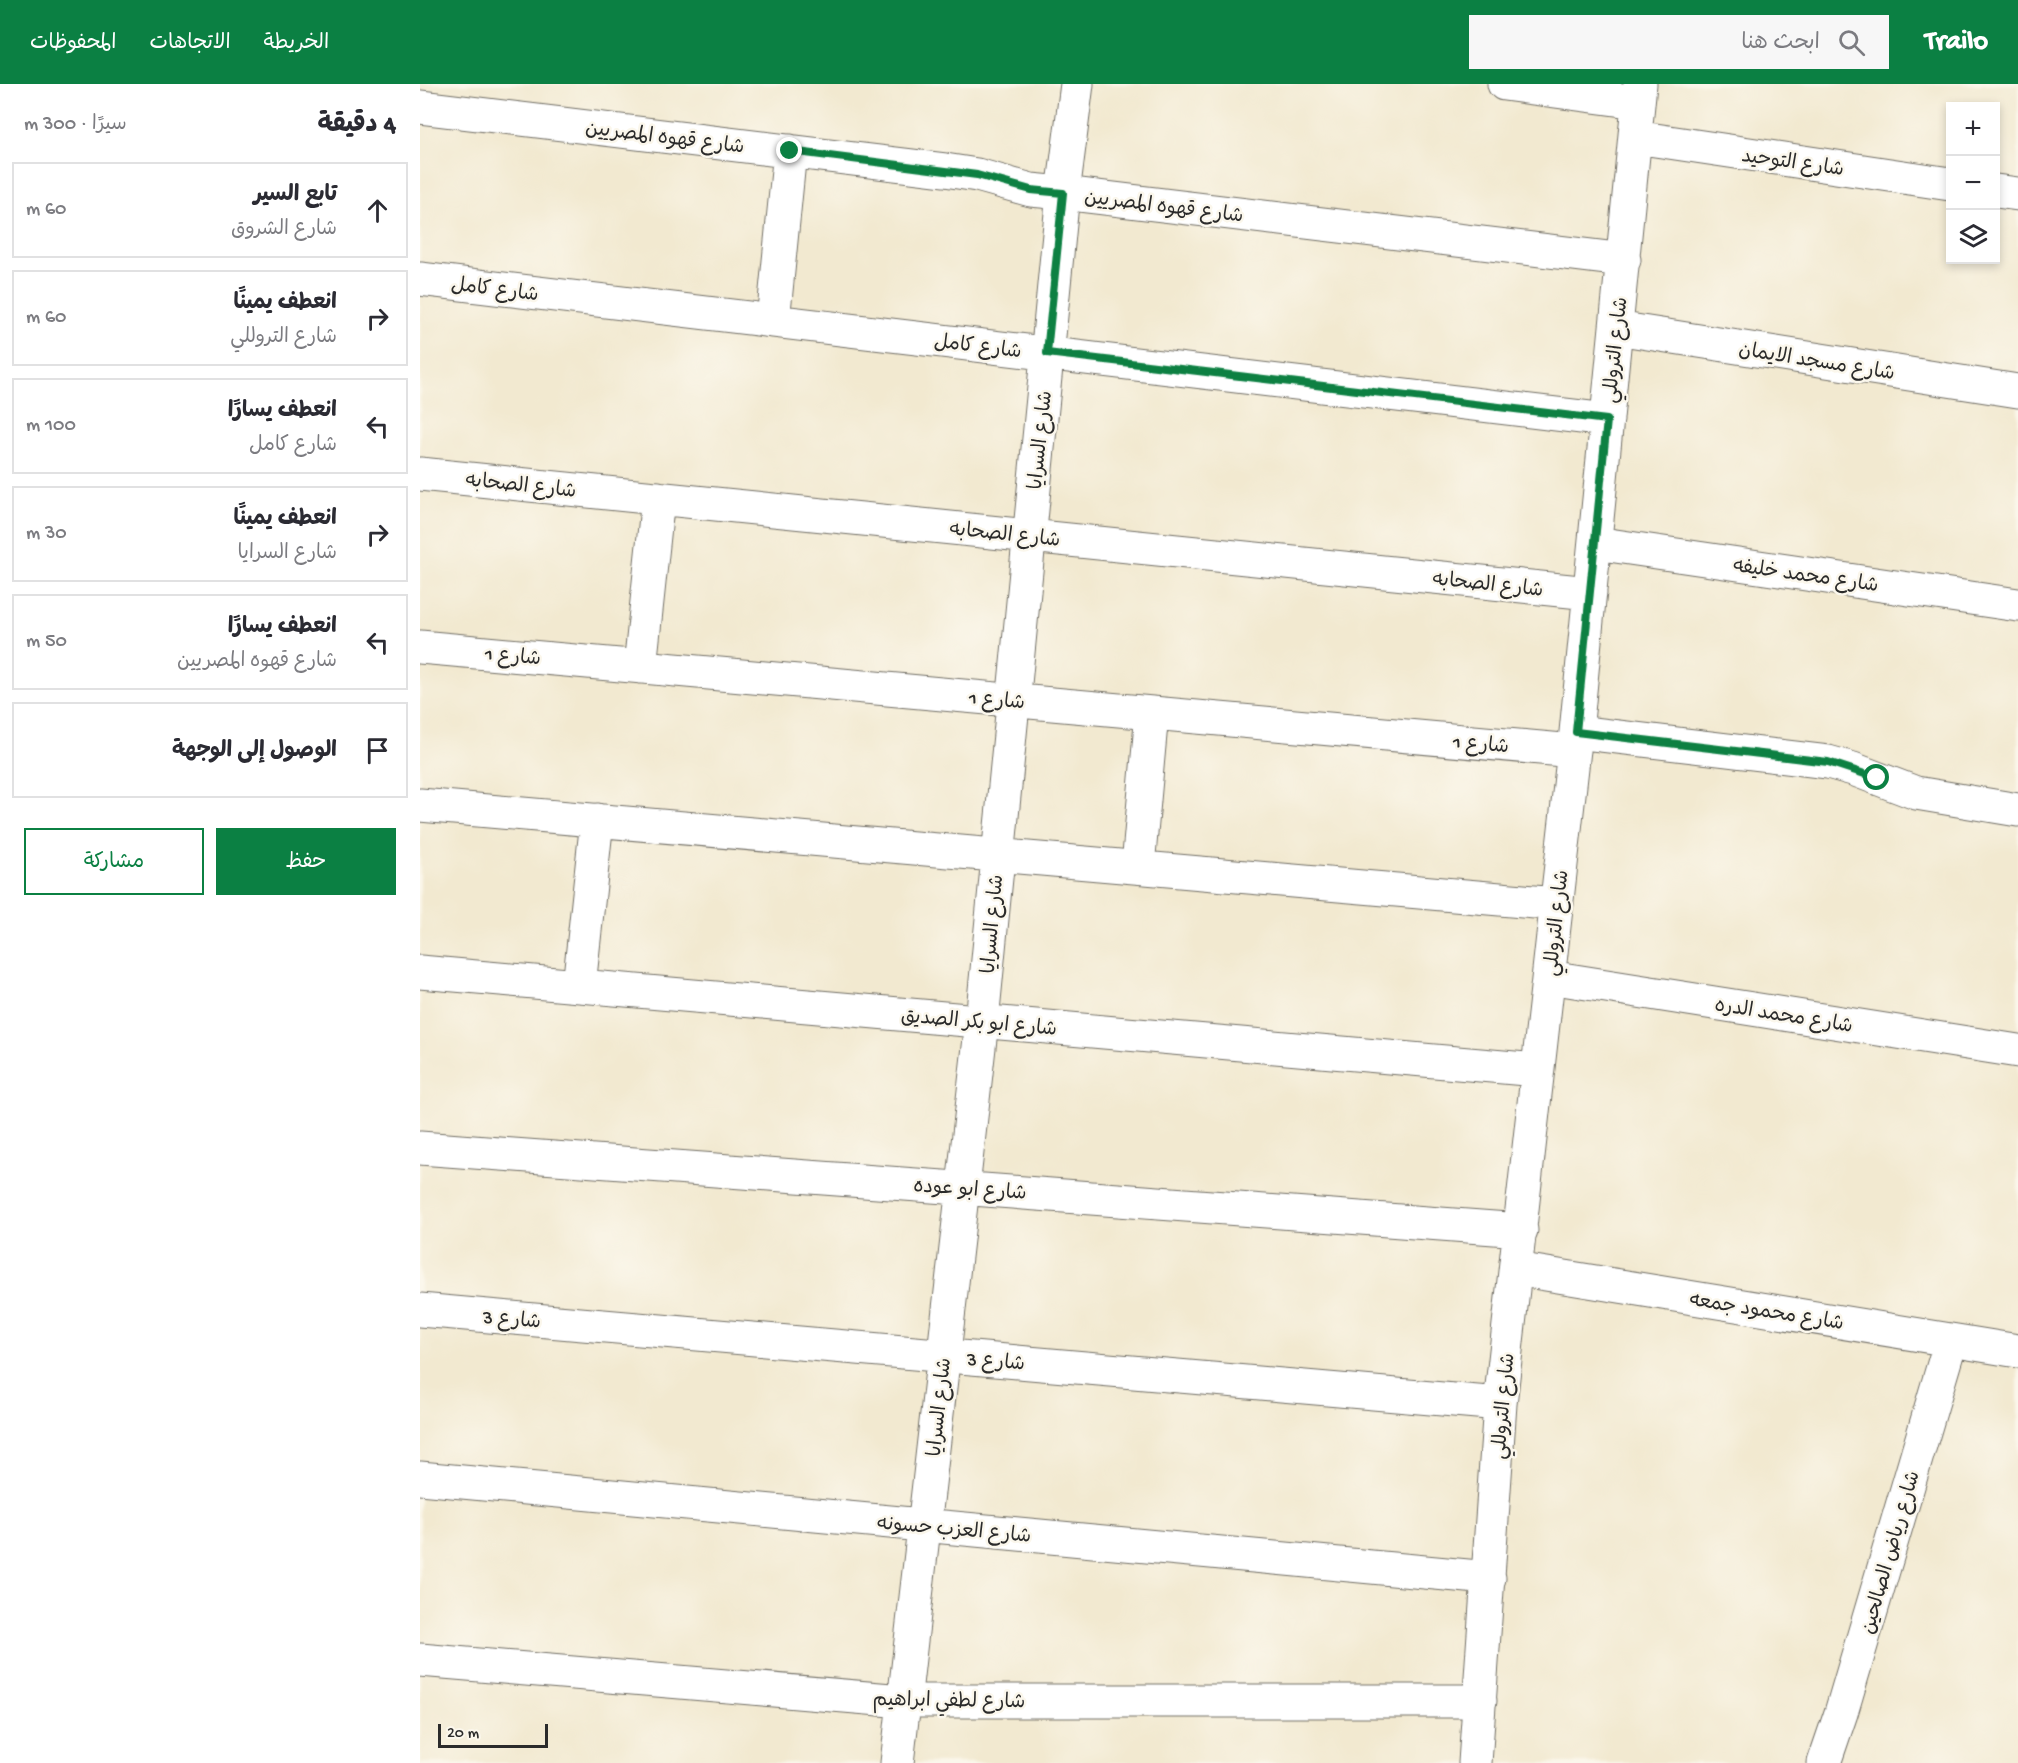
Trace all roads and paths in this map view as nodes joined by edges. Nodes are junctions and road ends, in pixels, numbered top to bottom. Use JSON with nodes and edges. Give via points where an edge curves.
{"nodes":[{"id":1,"x":1077,"y":84,"type":"edge"},
{"id":2,"x":1504,"y":84,"type":"edge"},
{"id":3,"x":1639,"y":93,"type":"edge"},
{"id":4,"x":420,"y":107,"type":"edge"},
{"id":5,"x":1635,"y":137,"type":"junction"},
{"id":6,"x":790,"y":151,"type":"junction"},
{"id":7,"x":1946,"y":183,"type":"edge"},
{"id":8,"x":2000,"y":192,"type":"edge"},
{"id":9,"x":1063,"y":193,"type":"junction"},
{"id":10,"x":2018,"y":194,"type":"edge"},
{"id":11,"x":1624,"y":260,"type":"junction"},
{"id":12,"x":420,"y":279,"type":"edge"},
{"id":13,"x":773,"y":321,"type":"junction"},
{"id":14,"x":1616,"y":328,"type":"junction"},
{"id":15,"x":1047,"y":353,"type":"junction"},
{"id":16,"x":2018,"y":391,"type":"edge"},
{"id":17,"x":1607,"y":420,"type":"junction"},
{"id":18,"x":420,"y":474,"type":"edge"},
{"id":19,"x":658,"y":498,"type":"junction"},
{"id":20,"x":1029,"y":536,"type":"junction"},
{"id":21,"x":1595,"y":543,"type":"junction"},
{"id":22,"x":1590,"y":593,"type":"junction"},
{"id":23,"x":2018,"y":605,"type":"edge"},
{"id":24,"x":420,"y":647,"type":"edge"},
{"id":25,"x":640,"y":667,"type":"junction"},
{"id":26,"x":1013,"y":701,"type":"junction"},
{"id":27,"x":1152,"y":713,"type":"junction"},
{"id":28,"x":1575,"y":742,"type":"junction"},
{"id":29,"x":420,"y":805,"type":"edge"},
{"id":30,"x":2018,"y":810,"type":"edge"},
{"id":31,"x":597,"y":820,"type":"junction"},
{"id":32,"x":997,"y":855,"type":"junction"},
{"id":33,"x":1138,"y":866,"type":"junction"},
{"id":34,"x":1557,"y":904,"type":"junction"},
{"id":35,"x":420,"y":972,"type":"edge"},
{"id":36,"x":1549,"y":977,"type":"junction"},
{"id":37,"x":579,"y":986,"type":"junction"},
{"id":38,"x":982,"y":1021,"type":"junction"},
{"id":39,"x":2018,"y":1051,"type":"edge"},
{"id":40,"x":1537,"y":1070,"type":"junction"},
{"id":41,"x":420,"y":1148,"type":"edge"},
{"id":42,"x":963,"y":1188,"type":"junction"},
{"id":43,"x":1521,"y":1230,"type":"junction"},
{"id":44,"x":1516,"y":1269,"type":"junction"},
{"id":45,"x":420,"y":1310,"type":"edge"},
{"id":46,"x":1952,"y":1340,"type":"junction"},
{"id":47,"x":2018,"y":1351,"type":"edge"},
{"id":48,"x":944,"y":1356,"type":"junction"},
{"id":49,"x":1500,"y":1404,"type":"junction"},
{"id":50,"x":420,"y":1478,"type":"edge"},
{"id":51,"x":925,"y":1526,"type":"junction"},
{"id":52,"x":1489,"y":1578,"type":"junction"},
{"id":53,"x":420,"y":1660,"type":"edge"},
{"id":54,"x":903,"y":1701,"type":"junction"},
{"id":55,"x":1480,"y":1701,"type":"junction"},
{"id":56,"x":897,"y":1763,"type":"edge"},
{"id":57,"x":1475,"y":1763,"type":"edge"},
{"id":58,"x":1824,"y":1763,"type":"edge"}],
"edges":[{"from":1,"to":9,"type":"street","name":"شارع السرايا"},
{"from":2,"to":3,"type":"street"},
{"from":3,"to":5,"type":"street","name":"شارع التروللي"},
{"from":4,"to":6,"type":"street","name":"شارع قهوه المصريين"},
{"from":5,"to":7,"type":"street","name":"شارع التوحيد"},
{"from":5,"to":11,"type":"street","name":"شارع التروللي"},
{"from":6,"to":9,"type":"street","name":"شارع قهوه المصريين","via":[[966,173],[1031,190]]},
{"from":6,"to":13,"type":"street"},
{"from":8,"to":10,"type":"street"},
{"from":9,"to":11,"type":"street","name":"شارع قهوه المصريين"},
{"from":9,"to":15,"type":"street","name":"شارع السرايا"},
{"from":11,"to":14,"type":"street","name":"شارع التروللي"},
{"from":12,"to":13,"type":"street","name":"شارع كامل"},
{"from":13,"to":15,"type":"street","name":"شارع كامل"},
{"from":14,"to":16,"type":"street","name":"شارع مسجد الايمان"},
{"from":14,"to":17,"type":"street","name":"شارع التروللي"},
{"from":15,"to":17,"type":"street","name":"شارع كامل"},
{"from":15,"to":20,"type":"street","name":"شارع السرايا"},
{"from":17,"to":21,"type":"street","name":"شارع التروللي"},
{"from":18,"to":19,"type":"street","name":"شارع الصحابه"},
{"from":19,"to":20,"type":"street","name":"شارع الصحابه"},
{"from":19,"to":25,"type":"street"},
{"from":20,"to":22,"type":"street","name":"شارع الصحابه"},
{"from":20,"to":26,"type":"street","name":"شارع السرايا"},
{"from":21,"to":22,"type":"street","name":"شارع التروللي"},
{"from":21,"to":23,"type":"street","name":"شارع محمد خليفه"},
{"from":22,"to":28,"type":"street","name":"شارع التروللي"},
{"from":24,"to":25,"type":"street","name":"شارع 1"},
{"from":25,"to":26,"type":"street","name":"شارع 1"},
{"from":26,"to":27,"type":"street","name":"شارع 1"},
{"from":26,"to":32,"type":"street","name":"شارع السرايا"},
{"from":27,"to":28,"type":"street","name":"شارع 1"},
{"from":27,"to":33,"type":"street"},
{"from":28,"to":30,"type":"street","name":"شارع 1","via":[[1828,762],[1916,793]]},
{"from":28,"to":34,"type":"street","name":"شارع التروللي"},
{"from":29,"to":31,"type":"street"},
{"from":31,"to":32,"type":"street"},
{"from":31,"to":37,"type":"street"},
{"from":32,"to":33,"type":"street"},
{"from":32,"to":38,"type":"street","name":"شارع السرايا"},
{"from":33,"to":34,"type":"street"},
{"from":34,"to":36,"type":"street","name":"شارع التروللي"},
{"from":35,"to":37,"type":"street","name":"شارع ابو بكر الصديق"},
{"from":36,"to":39,"type":"street","name":"شارع محمد الدره"},
{"from":36,"to":40,"type":"street","name":"شارع التروللي"},
{"from":37,"to":38,"type":"street","name":"شارع ابو بكر الصديق"},
{"from":38,"to":40,"type":"street","name":"شارع ابو بكر الصديق"},
{"from":38,"to":42,"type":"street","name":"شارع السرايا"},
{"from":40,"to":43,"type":"street","name":"شارع التروللي"},
{"from":41,"to":42,"type":"street","name":"شارع ابو عوده"},
{"from":42,"to":43,"type":"street","name":"شارع ابو عوده"},
{"from":42,"to":48,"type":"street","name":"شارع السرايا"},
{"from":43,"to":44,"type":"street","name":"شارع التروللي"},
{"from":44,"to":46,"type":"street","name":"شارع محمود جمعه"},
{"from":44,"to":49,"type":"street","name":"شارع التروللي"},
{"from":45,"to":48,"type":"street","name":"شارع 3"},
{"from":46,"to":47,"type":"street","name":"شارع محمود جمعه"},
{"from":46,"to":58,"type":"street","name":"شارع رياض الصالحين"},
{"from":48,"to":49,"type":"street","name":"شارع 3"},
{"from":48,"to":51,"type":"street","name":"شارع السرايا"},
{"from":49,"to":52,"type":"street","name":"شارع التروللي"},
{"from":50,"to":51,"type":"street","name":"شارع العزب حسونه"},
{"from":51,"to":52,"type":"street","name":"شارع العزب حسونه"},
{"from":51,"to":54,"type":"street","name":"شارع السرايا"},
{"from":52,"to":55,"type":"street","name":"شارع التروللي"},
{"from":53,"to":54,"type":"street","name":"شارع لطفي ابراهيم"},
{"from":54,"to":55,"type":"street","name":"شارع لطفي ابراهيم"},
{"from":54,"to":56,"type":"street","name":"شارع السرايا"},
{"from":55,"to":57,"type":"street","name":"شارع التروللي"}]}
